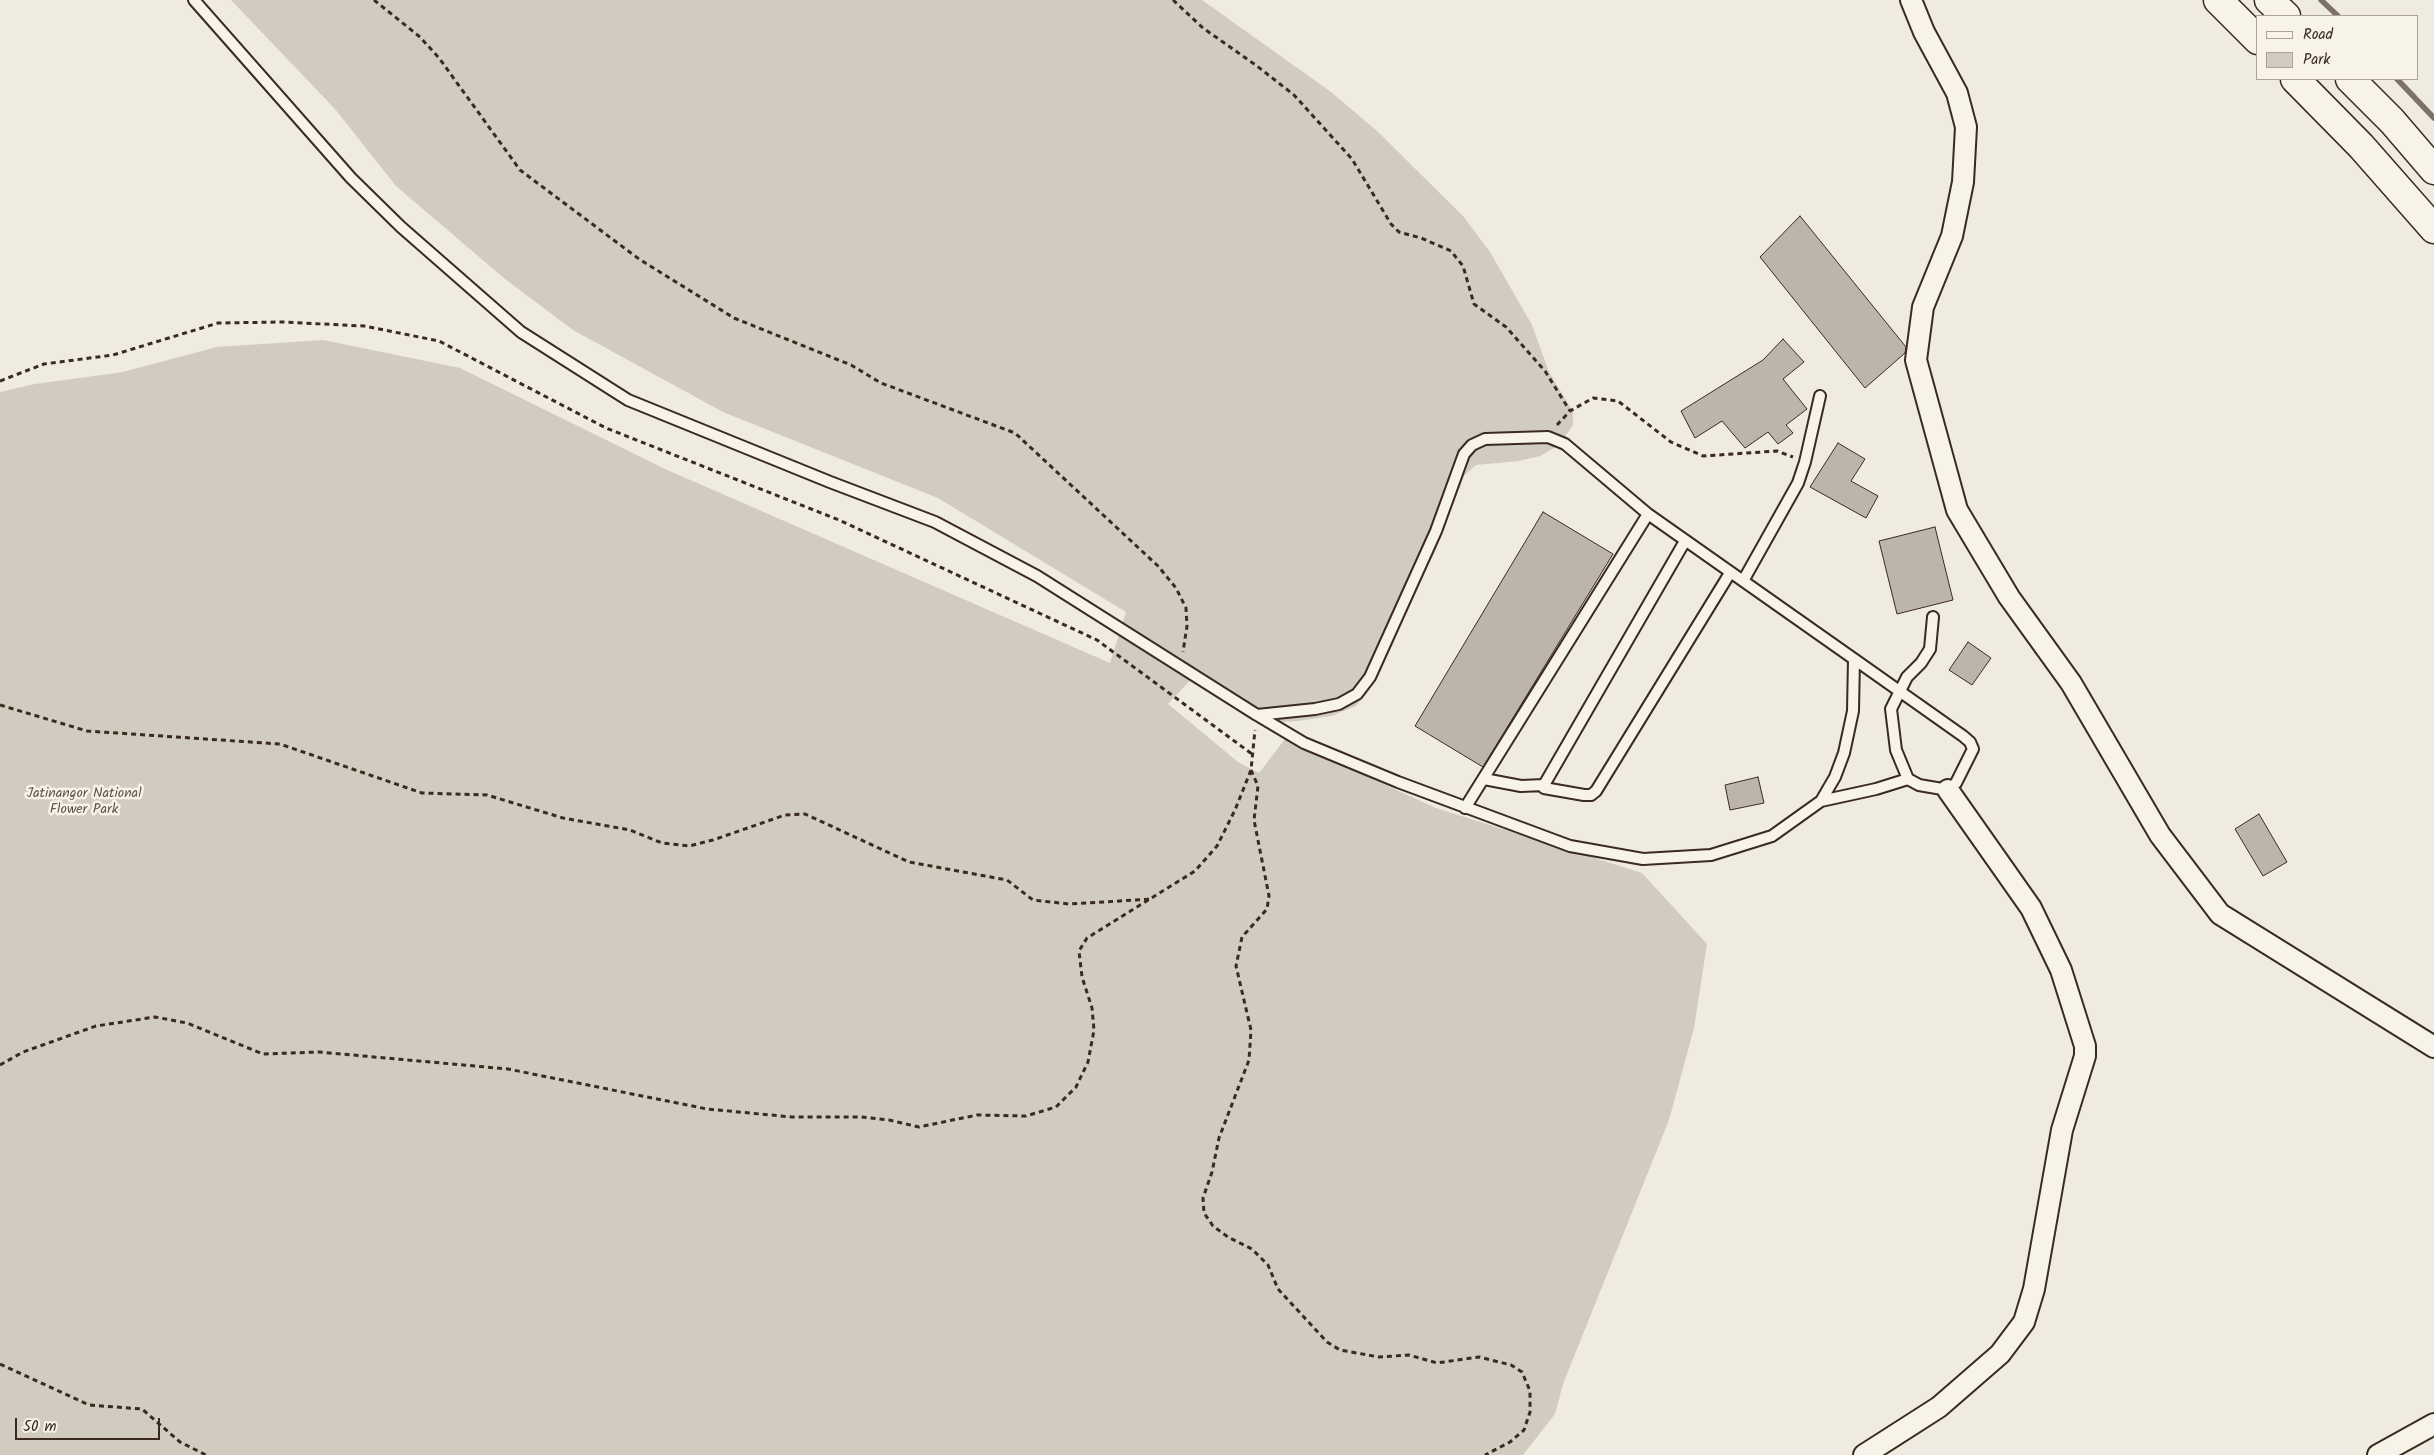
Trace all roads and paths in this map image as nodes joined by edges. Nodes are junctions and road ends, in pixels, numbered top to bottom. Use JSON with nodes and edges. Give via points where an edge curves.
{"nodes":[{"id":1,"x":194,"y":0,"type":"edge"},
{"id":2,"x":374,"y":0,"type":"edge"},
{"id":3,"x":1173,"y":0,"type":"edge"},
{"id":4,"x":1911,"y":0,"type":"edge"},
{"id":5,"x":2218,"y":0,"type":"edge"},
{"id":6,"x":2269,"y":0,"type":"edge"},
{"id":7,"x":2285,"y":15,"type":"edge"},
{"id":8,"x":2256,"y":38,"type":"edge"},
{"id":9,"x":2297,"y":80,"type":"edge"},
{"id":10,"x":2351,"y":80,"type":"edge"},
{"id":11,"x":2434,"y":170,"type":"edge"},
{"id":12,"x":2434,"y":229,"type":"edge"},
{"id":13,"x":0,"y":381,"type":"edge"},
{"id":14,"x":1820,"y":396,"type":"dead end"},
{"id":15,"x":1570,"y":411,"type":"junction"},
{"id":16,"x":1554,"y":427,"type":"dead end"},
{"id":17,"x":1805,"y":462,"type":"junction"},
{"id":18,"x":1648,"y":514,"type":"junction"},
{"id":19,"x":1684,"y":541,"type":"junction"},
{"id":20,"x":1730,"y":573,"type":"junction"},
{"id":21,"x":1742,"y":581,"type":"junction"},
{"id":22,"x":1933,"y":617,"type":"dead end"},
{"id":23,"x":1854,"y":659,"type":"junction"},
{"id":24,"x":1181,"y":665,"type":"junction"},
{"id":25,"x":1901,"y":690,"type":"junction"},
{"id":26,"x":0,"y":705,"type":"edge"},
{"id":27,"x":1256,"y":714,"type":"junction"},
{"id":28,"x":1252,"y":754,"type":"junction"},
{"id":29,"x":1251,"y":770,"type":"junction"},
{"id":30,"x":1484,"y":779,"type":"junction"},
{"id":31,"x":1908,"y":779,"type":"junction"},
{"id":32,"x":1544,"y":785,"type":"junction"},
{"id":33,"x":1948,"y":790,"type":"junction"},
{"id":34,"x":1821,"y":801,"type":"junction"},
{"id":35,"x":1466,"y":808,"type":"junction"},
{"id":36,"x":1154,"y":898,"type":"junction"},
{"id":37,"x":2434,"y":1047,"type":"edge"},
{"id":38,"x":0,"y":1066,"type":"edge"},
{"id":39,"x":0,"y":1364,"type":"edge"},
{"id":40,"x":2434,"y":1424,"type":"edge"},
{"id":41,"x":206,"y":1455,"type":"edge"},
{"id":42,"x":1484,"y":1455,"type":"edge"},
{"id":43,"x":1864,"y":1455,"type":"edge"},
{"id":44,"x":2378,"y":1455,"type":"edge"}],
"edges":[{"from":1,"to":24,"type":"lane","via":[[351,178],[520,332],[635,403],[935,522],[1037,576]]},
{"from":2,"to":24,"type":"path","via":[[420,37],[439,58],[520,170],[639,259],[734,318],[843,361],[881,383],[1015,433],[1158,566],[1176,588],[1186,608],[1187,626]]},
{"from":3,"to":15,"type":"path","via":[[1204,28],[1294,95],[1352,159],[1399,232],[1451,251],[1463,266],[1474,304],[1512,335],[1545,372]]},
{"from":4,"to":37,"type":"street","via":[[1956,93],[1966,127],[1963,182],[1952,236],[1923,307],[1916,360],[1957,510],[2009,597],[2070,683],[2160,835],[2220,914]]},
{"from":5,"to":8,"type":"highway"},
{"from":6,"to":7,"type":"highway"},
{"from":9,"to":12,"type":"highway"},
{"from":10,"to":11,"type":"highway","via":[[2392,120]]},
{"from":13,"to":28,"type":"path","via":[[44,364],[113,355],[218,323],[364,326],[439,341],[606,428],[839,520],[1096,640]]},
{"from":14,"to":17,"type":"lane"},
{"from":15,"to":16,"type":"path"},
{"from":15,"to":17,"type":"path","via":[[1593,398],[1618,401],[1671,442],[1703,456],[1777,451]]},
{"from":17,"to":21,"type":"lane","via":[[1798,483]]},
{"from":18,"to":19,"type":"lane"},
{"from":18,"to":27,"type":"lane","via":[[1564,444],[1548,437],[1485,439],[1464,454],[1436,532],[1370,677],[1357,694],[1339,704],[1315,709]]},
{"from":18,"to":30,"type":"lane"},
{"from":19,"to":20,"type":"lane"},
{"from":19,"to":32,"type":"lane"},
{"from":20,"to":21,"type":"lane"},
{"from":20,"to":32,"type":"lane","via":[[1596,791],[1584,795],[1547,790]]},
{"from":21,"to":23,"type":"lane"},
{"from":22,"to":25,"type":"lane","via":[[1930,649],[1907,677]]},
{"from":23,"to":25,"type":"lane"},
{"from":23,"to":34,"type":"lane","via":[[1853,711],[1844,753]]},
{"from":24,"to":27,"type":"lane"},
{"from":25,"to":31,"type":"lane","via":[[1891,709],[1896,750]]},
{"from":25,"to":33,"type":"lane","via":[[1970,742],[1973,750],[1970,757],[1956,783]]},
{"from":26,"to":36,"type":"path","via":[[87,731],[280,744],[422,793],[487,795],[562,818],[630,830],[662,843],[689,846],[785,815],[805,814],[909,862],[1006,880],[1033,900],[1069,904]]},
{"from":27,"to":28,"type":"path"},
{"from":27,"to":35,"type":"lane","via":[[1304,743]]},
{"from":28,"to":29,"type":"path"},
{"from":29,"to":36,"type":"path","via":[[1217,846],[1195,871]]},
{"from":29,"to":42,"type":"path","via":[[1258,786],[1254,820],[1269,896],[1267,909],[1242,937],[1236,966],[1251,1030],[1249,1060],[1219,1138],[1203,1198],[1204,1213],[1213,1226],[1252,1249],[1268,1265],[1278,1289],[1310,1326],[1340,1350],[1378,1357],[1409,1355],[1437,1363],[1479,1357],[1511,1365],[1522,1372],[1530,1391],[1530,1412],[1524,1430],[1510,1442]]},
{"from":30,"to":32,"type":"lane","via":[[1521,786]]},
{"from":30,"to":35,"type":"lane"},
{"from":31,"to":33,"type":"lane","via":[[1919,785]]},
{"from":31,"to":34,"type":"lane"},
{"from":33,"to":43,"type":"street","via":[[2030,908],[2060,970],[2085,1046],[2085,1056],[2062,1130],[2034,1289],[2024,1322],[2000,1354],[1939,1407]]},
{"from":34,"to":35,"type":"lane","via":[[1772,836],[1712,855],[1642,859],[1570,846]]},
{"from":36,"to":38,"type":"path","via":[[1088,938],[1080,951],[1082,977],[1092,1008],[1094,1030],[1088,1062],[1076,1087],[1056,1107],[1026,1116],[977,1115],[920,1127],[870,1118],[792,1117],[707,1109],[508,1069],[319,1052],[263,1054],[187,1023],[154,1017],[96,1026],[23,1052]]},
{"from":39,"to":41,"type":"path","via":[[89,1405],[142,1409],[180,1442]]},
{"from":40,"to":44,"type":"street"}]}
